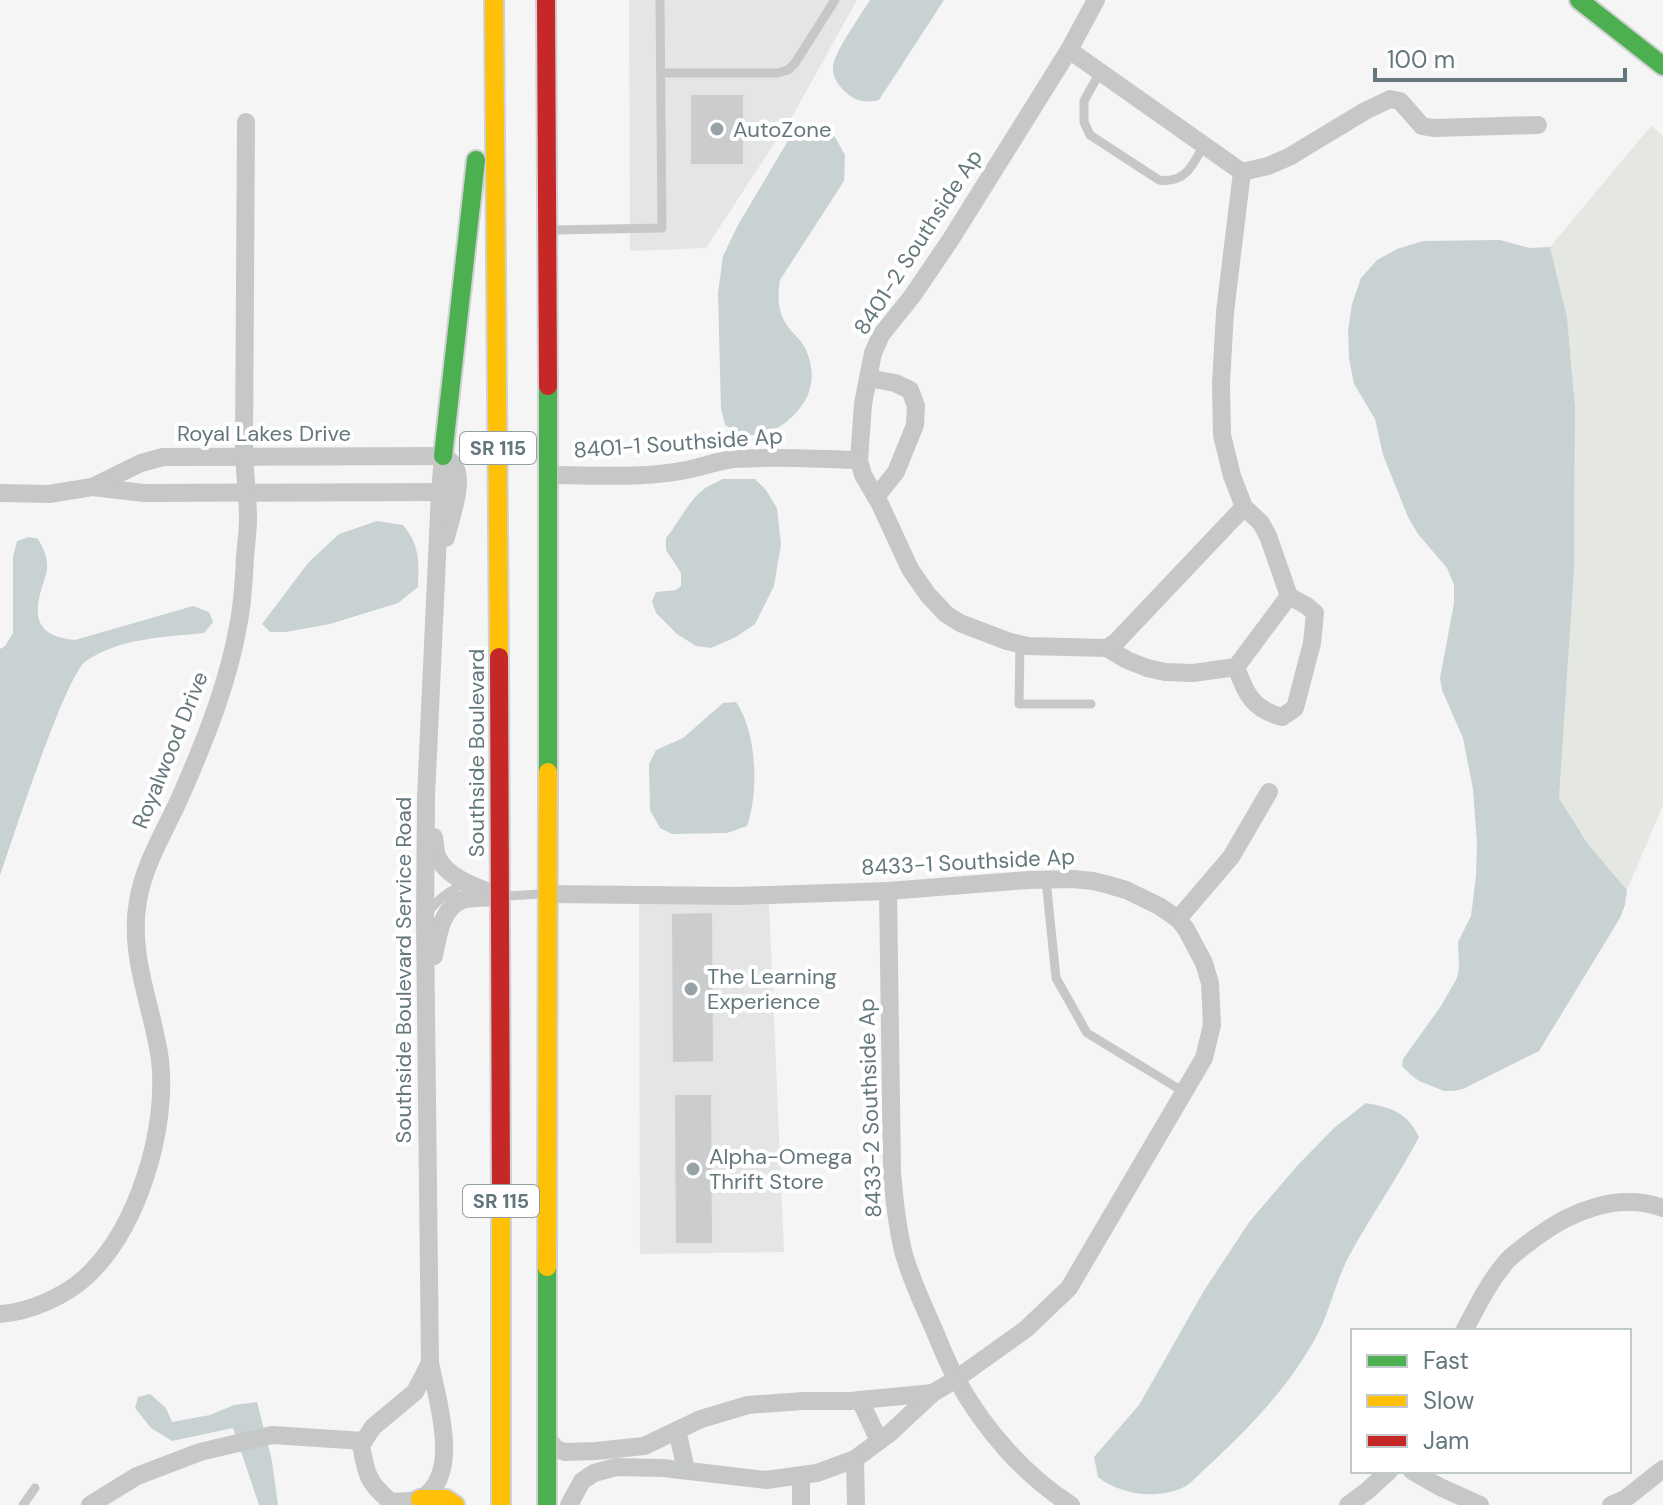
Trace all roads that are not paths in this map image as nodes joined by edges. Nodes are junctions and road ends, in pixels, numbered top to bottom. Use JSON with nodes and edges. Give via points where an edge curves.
{"nodes":[{"id":1,"x":492,"y":0,"type":"edge"},
{"id":2,"x":546,"y":0,"type":"edge"},
{"id":3,"x":660,"y":0,"type":"edge"},
{"id":4,"x":835,"y":0,"type":"edge"},
{"id":5,"x":1096,"y":0,"type":"edge"},
{"id":6,"x":1579,"y":0,"type":"edge"},
{"id":7,"x":1069,"y":50,"type":"junction"},
{"id":8,"x":1663,"y":66,"type":"edge"},
{"id":9,"x":1100,"y":72,"type":"junction"},
{"id":10,"x":661,"y":73,"type":"junction"},
{"id":11,"x":246,"y":122,"type":"dead end"},
{"id":12,"x":1538,"y":125,"type":"dead end"},
{"id":13,"x":1204,"y":145,"type":"junction"},
{"id":14,"x":1242,"y":172,"type":"junction"},
{"id":15,"x":548,"y":230,"type":"junction"},
{"id":16,"x":868,"y":378,"type":"junction"},
{"id":17,"x":443,"y":456,"type":"junction"},
{"id":18,"x":244,"y":458,"type":"junction"},
{"id":19,"x":859,"y":460,"type":"junction"},
{"id":20,"x":549,"y":475,"type":"junction"},
{"id":21,"x":92,"y":487,"type":"junction"},
{"id":22,"x":440,"y":492,"type":"junction"},
{"id":23,"x":0,"y":493,"type":"edge"},
{"id":24,"x":246,"y":493,"type":"junction"},
{"id":25,"x":876,"y":497,"type":"junction"},
{"id":26,"x":1244,"y":507,"type":"junction"},
{"id":27,"x":436,"y":576,"type":"junction"},
{"id":28,"x":1289,"y":596,"type":"junction"},
{"id":29,"x":1020,"y":644,"type":"junction"},
{"id":30,"x":1107,"y":648,"type":"junction"},
{"id":31,"x":1236,"y":667,"type":"junction"},
{"id":32,"x":1091,"y":704,"type":"dead end"},
{"id":33,"x":1269,"y":792,"type":"dead end"},
{"id":34,"x":426,"y":797,"type":"junction"},
{"id":35,"x":1046,"y":880,"type":"junction"},
{"id":36,"x":467,"y":882,"type":"junction"},
{"id":37,"x":888,"y":891,"type":"junction"},
{"id":38,"x":548,"y":894,"type":"junction"},
{"id":39,"x":501,"y":897,"type":"junction"},
{"id":40,"x":426,"y":914,"type":"junction"},
{"id":41,"x":1178,"y":919,"type":"junction"},
{"id":42,"x":427,"y":994,"type":"junction"},
{"id":43,"x":1184,"y":1092,"type":"junction"},
{"id":44,"x":1663,"y":1208,"type":"edge"},
{"id":45,"x":0,"y":1314,"type":"edge"},
{"id":46,"x":1465,"y":1329,"type":"edge"},
{"id":47,"x":430,"y":1363,"type":"junction"},
{"id":48,"x":956,"y":1379,"type":"junction"},
{"id":49,"x":933,"y":1393,"type":"junction"},
{"id":50,"x":860,"y":1400,"type":"junction"},
{"id":51,"x":677,"y":1430,"type":"junction"},
{"id":52,"x":547,"y":1437,"type":"junction"},
{"id":53,"x":364,"y":1441,"type":"junction"},
{"id":54,"x":879,"y":1441,"type":"junction"},
{"id":55,"x":855,"y":1459,"type":"junction"},
{"id":56,"x":1663,"y":1469,"type":"edge"},
{"id":57,"x":686,"y":1470,"type":"junction"},
{"id":58,"x":1387,"y":1473,"type":"edge"},
{"id":59,"x":1416,"y":1473,"type":"edge"},
{"id":60,"x":801,"y":1476,"type":"junction"},
{"id":61,"x":35,"y":1488,"type":"dead end"},
{"id":62,"x":420,"y":1499,"type":"junction"},
{"id":63,"x":391,"y":1502,"type":"junction"},
{"id":64,"x":23,"y":1505,"type":"edge"},
{"id":65,"x":90,"y":1505,"type":"edge"},
{"id":66,"x":370,"y":1505,"type":"edge"},
{"id":67,"x":455,"y":1505,"type":"edge"},
{"id":68,"x":501,"y":1505,"type":"edge"},
{"id":69,"x":547,"y":1505,"type":"edge"},
{"id":70,"x":569,"y":1505,"type":"edge"},
{"id":71,"x":801,"y":1505,"type":"edge"},
{"id":72,"x":856,"y":1505,"type":"edge"},
{"id":73,"x":1071,"y":1505,"type":"edge"},
{"id":74,"x":1348,"y":1505,"type":"edge"},
{"id":75,"x":1480,"y":1505,"type":"edge"},
{"id":76,"x":1611,"y":1505,"type":"edge"}],
"edges":[{"from":1,"to":17,"type":"main road"},
{"from":1,"to":39,"type":"main road","name":"Southside Boulevard","number":"SR 115"},
{"from":2,"to":15,"type":"main road","number":"SR 115"},
{"from":3,"to":10,"type":"lane"},
{"from":4,"to":10,"type":"lane","via":[[788,70]]},
{"from":5,"to":7,"type":"street","name":"8401-2 Southside Ap"},
{"from":6,"to":8,"type":"main road"},
{"from":7,"to":9,"type":"street"},
{"from":7,"to":16,"type":"street","name":"8401-2 Southside Ap","via":[[951,239],[881,335]]},
{"from":9,"to":13,"type":"street"},
{"from":9,"to":13,"type":"lane","via":[[1084,101],[1090,135],[1168,182],[1186,174]]},
{"from":10,"to":15,"type":"lane","via":[[662,228]]},
{"from":11,"to":18,"type":"street","name":"Royalwood Drive"},
{"from":12,"to":14,"type":"street","via":[[1433,128],[1422,126],[1400,101],[1390,99],[1289,157]]},
{"from":13,"to":14,"type":"street"},
{"from":14,"to":26,"type":"street","via":[[1225,312],[1221,422]]},
{"from":15,"to":20,"type":"main road","number":"SR 115"},
{"from":16,"to":19,"type":"street","name":"8401-2 Southside Ap"},
{"from":16,"to":25,"type":"street","via":[[910,390],[916,406],[915,425],[896,472]]},
{"from":17,"to":18,"type":"street","name":"Royal Lakes Drive"},
{"from":17,"to":22,"type":"street","name":"Southside Boulevard Service Road"},
{"from":17,"to":27,"type":"street","name":"Southside Boulevard Service Road","via":[[458,479]]},
{"from":18,"to":21,"type":"street","name":"Royal Lakes Drive","via":[[163,457]]},
{"from":18,"to":24,"type":"street","name":"Royalwood Drive"},
{"from":19,"to":20,"type":"street","name":"8401-1 Southside Ap","via":[[736,459],[626,476]]},
{"from":19,"to":25,"type":"street","name":"8401-2 Southside Ap"},
{"from":20,"to":38,"type":"main road","number":"SR 115"},
{"from":21,"to":23,"type":"street","name":"Royal Lakes Drive","via":[[49,494]]},
{"from":21,"to":24,"type":"street","name":"Royal Lakes Drive"},
{"from":22,"to":24,"type":"street","name":"Royal Lakes Drive"},
{"from":22,"to":27,"type":"street","name":"Southside Boulevard Service Road"},
{"from":24,"to":45,"type":"street","name":"Royalwood Drive","via":[[243,591],[229,662],[217,707],[138,899],[136,945],[160,1060],[159,1126],[150,1161],[126,1220],[87,1276],[58,1296]]},
{"from":25,"to":29,"type":"street","name":"8401-2 Southside Ap","via":[[910,569],[946,614]]},
{"from":26,"to":28,"type":"street","via":[[1268,536]]},
{"from":26,"to":30,"type":"street"},
{"from":27,"to":34,"type":"street","name":"Southside Boulevard Service Road"},
{"from":28,"to":31,"type":"street"},
{"from":28,"to":31,"type":"street","via":[[1315,613],[1295,708],[1282,717],[1261,709],[1252,702]]},
{"from":29,"to":30,"type":"street","name":"8401-2 Southside Ap"},
{"from":29,"to":32,"type":"lane","via":[[1019,704]]},
{"from":30,"to":31,"type":"street","name":"8401-2 Southside Ap","via":[[1165,672]]},
{"from":33,"to":41,"type":"street","via":[[1231,857]]},
{"from":34,"to":36,"type":"street","via":[[437,855]]},
{"from":34,"to":40,"type":"street","name":"Southside Boulevard Service Road"},
{"from":35,"to":37,"type":"street","name":"8433-1 Southside Ap"},
{"from":35,"to":41,"type":"street","name":"8433-1 Southside Ap","via":[[1093,881],[1126,890]]},
{"from":35,"to":43,"type":"lane","via":[[1056,978],[1087,1033]]},
{"from":36,"to":39,"type":"street"},
{"from":36,"to":40,"type":"lane","via":[[438,899]]},
{"from":37,"to":38,"type":"street","name":"8433-1 Southside Ap"},
{"from":37,"to":48,"type":"street","name":"8433-2 Southside Ap","via":[[895,1208],[914,1286]]},
{"from":38,"to":39,"type":"lane"},
{"from":38,"to":52,"type":"main road","number":"SR 115"},
{"from":39,"to":42,"type":"street","via":[[463,900],[447,912],[438,932]]},
{"from":39,"to":68,"type":"main road","name":"Southside Boulevard","number":"SR 115"},
{"from":40,"to":42,"type":"street","name":"Southside Boulevard Service Road"},
{"from":41,"to":43,"type":"street","name":"8433-1 Southside Ap","via":[[1204,963],[1212,1007],[1204,1058]]},
{"from":42,"to":47,"type":"street","name":"Southside Boulevard Service Road"},
{"from":43,"to":48,"type":"street","name":"8433-1 Southside Ap","via":[[1069,1288],[1026,1329]]},
{"from":44,"to":46,"type":"street","via":[[1605,1204],[1562,1220],[1508,1260]]},
{"from":47,"to":53,"type":"street","via":[[415,1392]]},
{"from":47,"to":62,"type":"street","name":"Southside Boulevard Service Road","via":[[445,1459],[438,1484]]},
{"from":48,"to":49,"type":"street","name":"8433-1 Southside Ap"},
{"from":48,"to":73,"type":"street","name":"8433-2 Southside Ap","via":[[1019,1463]]},
{"from":49,"to":50,"type":"street","name":"8433-1 Southside Ap"},
{"from":49,"to":54,"type":"street","name":"8433-1 Southside Ap"},
{"from":50,"to":51,"type":"street","name":"8433-1 Southside Ap","via":[[748,1405]]},
{"from":50,"to":54,"type":"street"},
{"from":51,"to":52,"type":"street","name":"8433-1 Southside Ap","via":[[644,1446],[596,1451],[565,1452]]},
{"from":51,"to":57,"type":"street"},
{"from":52,"to":69,"type":"main road","number":"SR 115"},
{"from":53,"to":63,"type":"street","via":[[366,1473]]},
{"from":53,"to":65,"type":"street","via":[[272,1435],[200,1452],[137,1476]]},
{"from":54,"to":55,"type":"street","name":"8433-1 Southside Ap"},
{"from":55,"to":60,"type":"street","name":"8433-1 Southside Ap"},
{"from":55,"to":72,"type":"street"},
{"from":56,"to":76,"type":"street"},
{"from":57,"to":60,"type":"street","name":"8433-1 Southside Ap","via":[[758,1480]]},
{"from":57,"to":70,"type":"street","name":"8433-1 Southside Ap","via":[[616,1467],[594,1473],[582,1481]]},
{"from":58,"to":74,"type":"street"},
{"from":59,"to":75,"type":"street"},
{"from":60,"to":71,"type":"street"},
{"from":61,"to":64,"type":"lane"},
{"from":62,"to":63,"type":"street"},
{"from":62,"to":67,"type":"main road","via":[[446,1499]]},
{"from":63,"to":66,"type":"street"}]}
